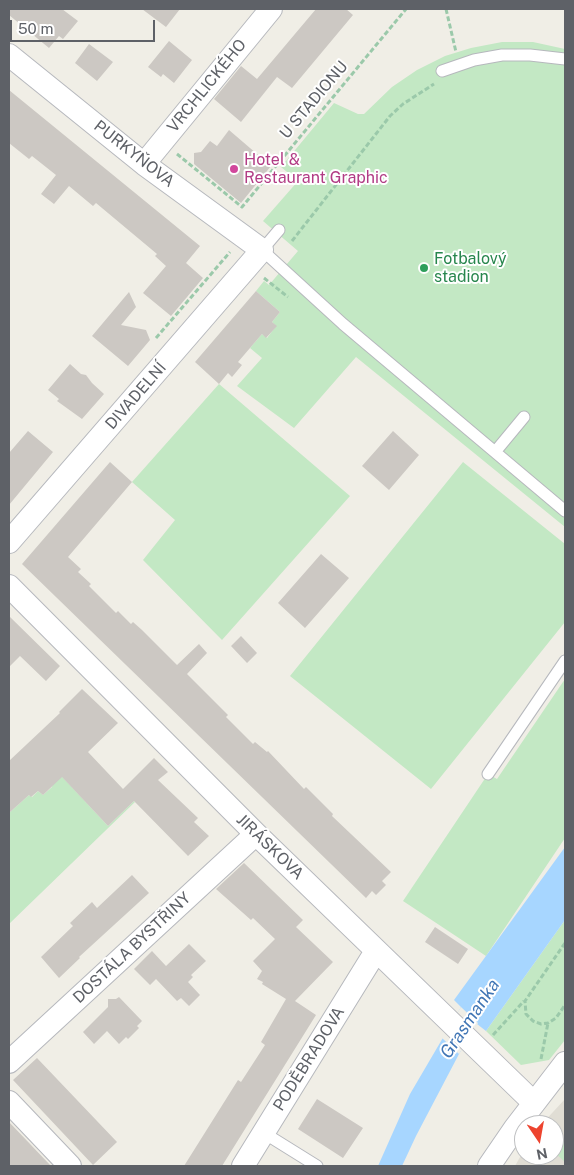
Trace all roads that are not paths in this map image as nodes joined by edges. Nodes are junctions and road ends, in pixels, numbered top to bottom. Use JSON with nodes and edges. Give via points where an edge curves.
{"nodes":[{"id":1,"x":270,"y":9,"type":"edge"},
{"id":2,"x":9,"y":55,"type":"edge"},
{"id":3,"x":565,"y":59,"type":"edge"},
{"id":4,"x":442,"y":76,"type":"road end"},
{"id":5,"x":144,"y":164,"type":"junction"},
{"id":6,"x":279,"y":230,"type":"dead end"},
{"id":7,"x":268,"y":256,"type":"junction"},
{"id":8,"x":524,"y":417,"type":"dead end"},
{"id":9,"x":495,"y":452,"type":"junction"},
{"id":10,"x":565,"y":511,"type":"edge"},
{"id":11,"x":9,"y":542,"type":"edge"},
{"id":12,"x":9,"y":586,"type":"edge"},
{"id":13,"x":565,"y":661,"type":"edge"},
{"id":14,"x":488,"y":774,"type":"dead end"},
{"id":15,"x":256,"y":834,"type":"junction"},
{"id":16,"x":376,"y":951,"type":"junction"},
{"id":17,"x":9,"y":1062,"type":"edge"},
{"id":18,"x":565,"y":1064,"type":"edge"},
{"id":19,"x":9,"y":1102,"type":"edge"},
{"id":20,"x":534,"y":1103,"type":"junction"},
{"id":21,"x":264,"y":1133,"type":"junction"},
{"id":22,"x":70,"y":1166,"type":"edge"},
{"id":23,"x":243,"y":1166,"type":"edge"},
{"id":24,"x":317,"y":1166,"type":"edge"},
{"id":25,"x":489,"y":1166,"type":"edge"}],
"edges":[{"from":1,"to":5,"type":"street","name":"VRCHLICKÉHO"},
{"from":2,"to":5,"type":"street","name":"PURKYŇOVA"},
{"from":3,"to":4,"type":"lane","via":[[502,55],[459,64]]},
{"from":5,"to":7,"type":"street","name":"PURKYŇOVA"},
{"from":6,"to":7,"type":"lane"},
{"from":7,"to":9,"type":"lane"},
{"from":7,"to":11,"type":"street","name":"DIVADELNÍ"},
{"from":8,"to":9,"type":"lane"},
{"from":9,"to":10,"type":"lane"},
{"from":12,"to":15,"type":"street","name":"JIRÁSKOVA"},
{"from":13,"to":14,"type":"lane"},
{"from":15,"to":16,"type":"street","name":"JIRÁSKOVA"},
{"from":15,"to":17,"type":"street","name":"DOSTÁLA BYSTŘINY"},
{"from":16,"to":20,"type":"street","name":"JIRÁSKOVA","via":[[452,1022],[479,1039]]},
{"from":16,"to":21,"type":"street","name":"PODĚBRADOVA"},
{"from":18,"to":20,"type":"street"},
{"from":19,"to":22,"type":"street"},
{"from":20,"to":25,"type":"street"},
{"from":21,"to":23,"type":"street","name":"PODĚBRADOVA"},
{"from":21,"to":24,"type":"lane"}]}
